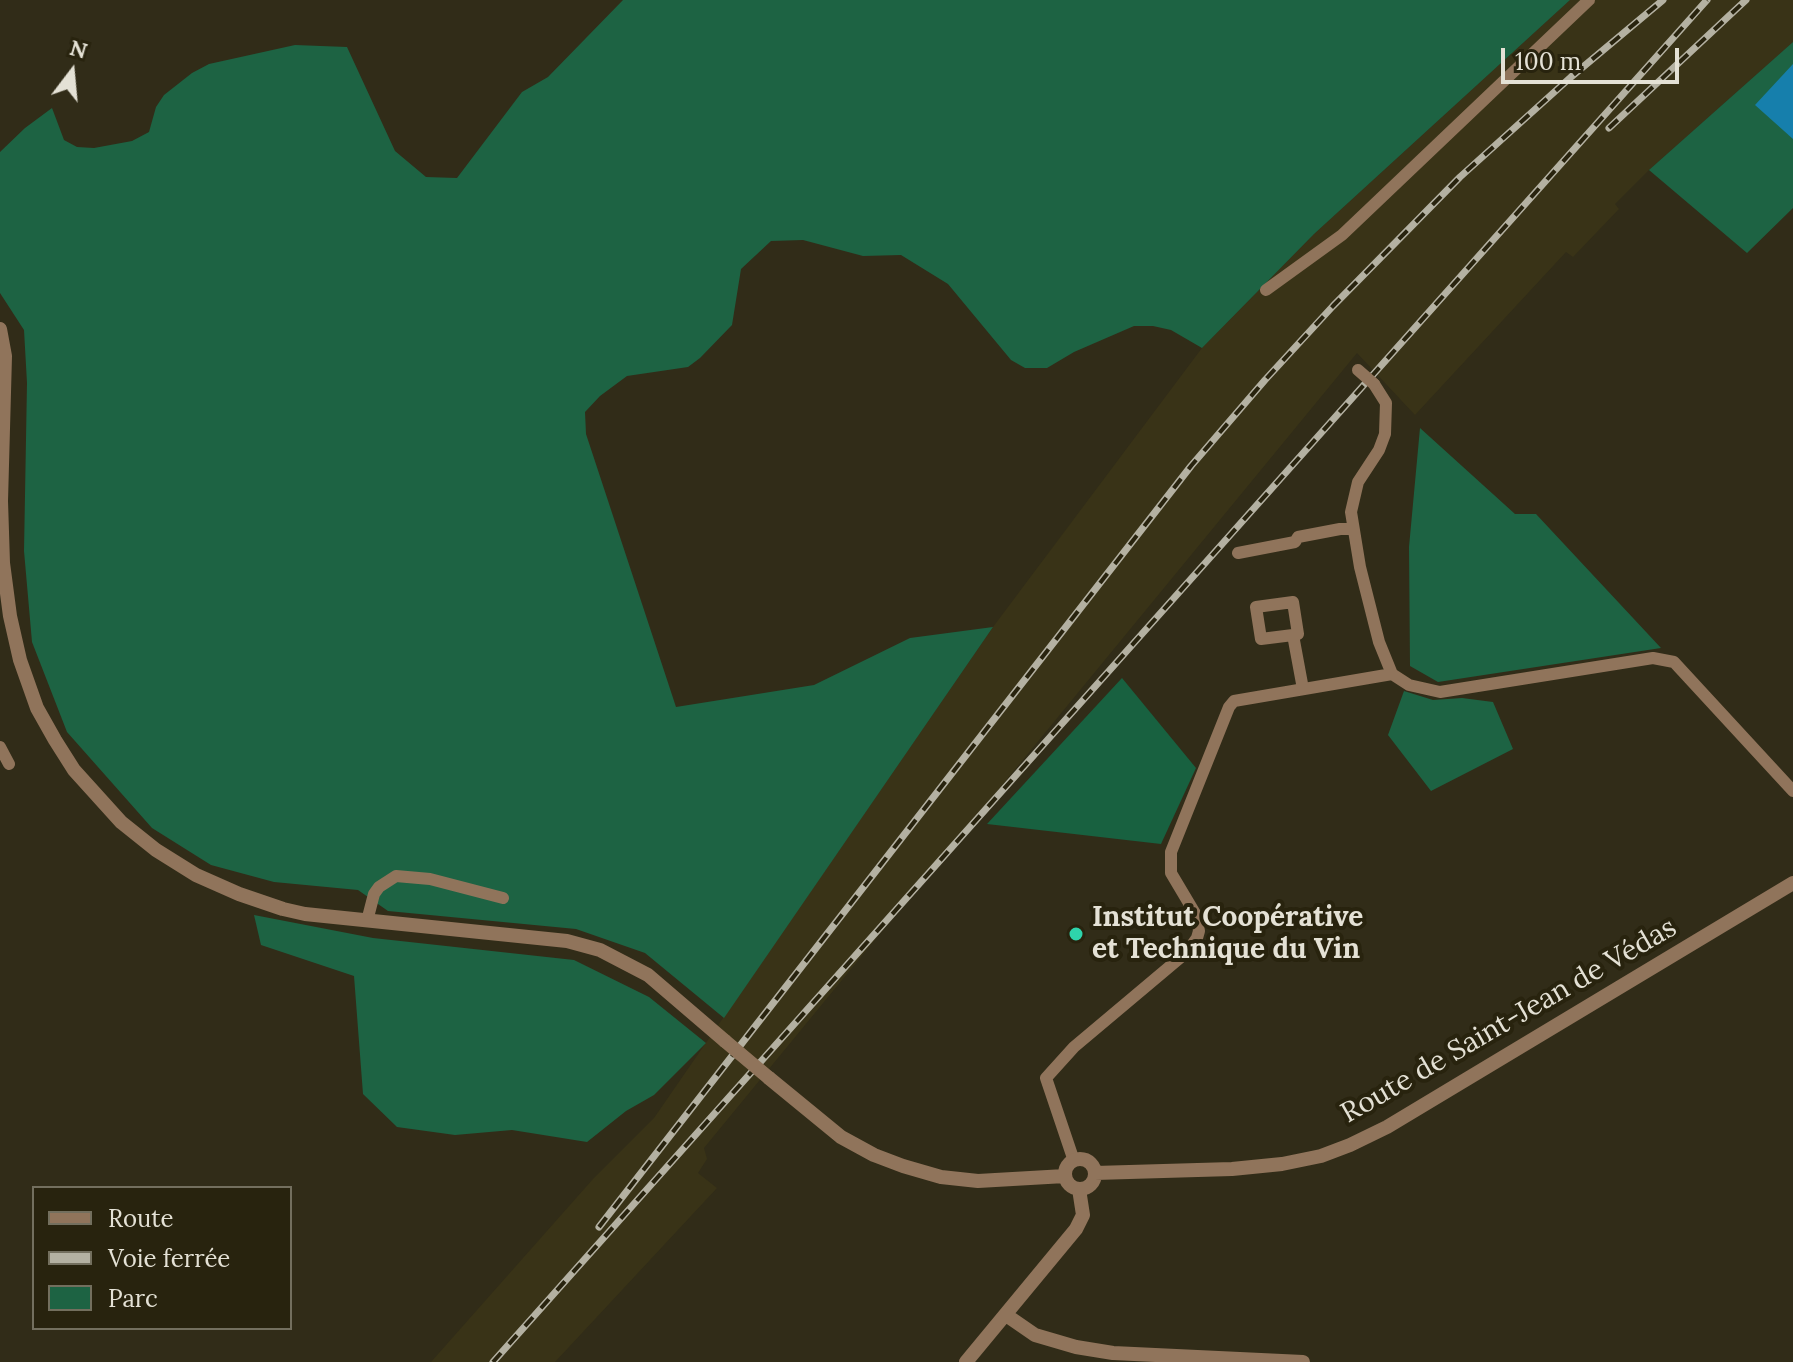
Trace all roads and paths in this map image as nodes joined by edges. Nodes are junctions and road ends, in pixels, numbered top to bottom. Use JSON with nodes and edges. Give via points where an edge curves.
{"nodes":[{"id":1,"x":1589,"y":0,"type":"edge"},
{"id":2,"x":1266,"y":290,"type":"dead end"},
{"id":3,"x":0,"y":329,"type":"edge"},
{"id":4,"x":1358,"y":370,"type":"dead end"},
{"id":5,"x":1,"y":472,"type":"edge"},
{"id":6,"x":1352,"y":529,"type":"junction"},
{"id":7,"x":1238,"y":553,"type":"dead end"},
{"id":8,"x":1293,"y":635,"type":"dead end"},
{"id":9,"x":1392,"y":674,"type":"junction"},
{"id":10,"x":1303,"y":689,"type":"junction"},
{"id":11,"x":0,"y":747,"type":"edge"},
{"id":12,"x":9,"y":764,"type":"dead end"},
{"id":13,"x":1793,"y":791,"type":"edge"},
{"id":14,"x":1793,"y":883,"type":"edge"},
{"id":15,"x":503,"y":898,"type":"dead end"},
{"id":16,"x":367,"y":921,"type":"junction"},
{"id":17,"x":1074,"y":1161,"type":"junction"},
{"id":18,"x":1095,"y":1173,"type":"junction"},
{"id":19,"x":1065,"y":1176,"type":"junction"},
{"id":20,"x":1079,"y":1189,"type":"junction"},
{"id":21,"x":1006,"y":1315,"type":"junction"},
{"id":22,"x":966,"y":1362,"type":"edge"},
{"id":23,"x":1303,"y":1362,"type":"edge"}],
"edges":[{"from":1,"to":2,"type":"street","via":[[1342,235]]},
{"from":3,"to":5,"type":"street","via":[[5,356]]},
{"from":4,"to":6,"type":"street","bridge":true,"via":[[1386,403],[1387,425],[1353,494]]},
{"from":5,"to":16,"type":"street","via":[[3,563],[20,660],[37,708],[74,770],[121,822],[196,875],[283,909]]},
{"from":6,"to":7,"type":"street"},
{"from":6,"to":9,"type":"street","via":[[1379,642]]},
{"from":8,"to":10,"type":"street"},
{"from":9,"to":10,"type":"street"},
{"from":9,"to":13,"type":"street","via":[[1409,685],[1440,692],[1653,658],[1674,662]]},
{"from":10,"to":17,"type":"street","via":[[1244,698],[1229,707],[1171,852],[1171,873],[1196,915],[1197,938],[1046,1078]]},
{"from":11,"to":12,"type":"street"},
{"from":14,"to":18,"type":"street","name":"Route de Saint-Jean de Védas","via":[[1350,1145],[1282,1164]]},
{"from":15,"to":16,"type":"street","via":[[396,876],[374,894]]},
{"from":16,"to":19,"type":"street","bridge":true,"via":[[556,940],[600,950],[657,982],[841,1137],[941,1177],[978,1181]]},
{"from":17,"to":18,"type":"street","via":[[1087,1162]]},
{"from":17,"to":19,"type":"street"},
{"from":18,"to":20,"type":"street","via":[[1092,1183]]},
{"from":19,"to":20,"type":"street"},
{"from":20,"to":21,"type":"street","via":[[1083,1215],[1076,1229]]},
{"from":21,"to":22,"type":"street"},
{"from":21,"to":23,"type":"street","via":[[1035,1335],[1113,1353]]}]}
